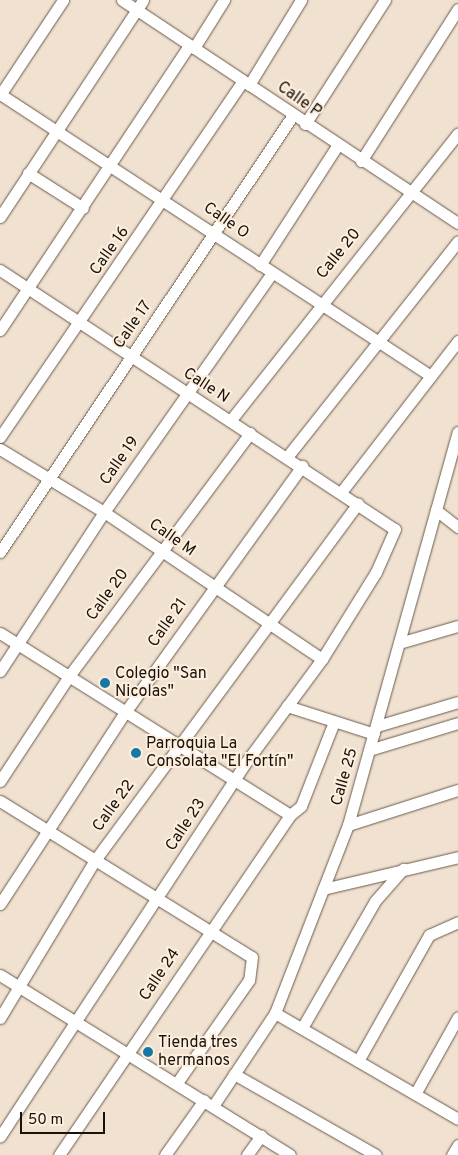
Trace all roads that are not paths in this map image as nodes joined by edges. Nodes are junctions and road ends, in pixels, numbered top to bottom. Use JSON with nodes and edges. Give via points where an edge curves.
{"nodes":[{"id":1,"x":63,"y":0,"type":"edge"},
{"id":2,"x":122,"y":0,"type":"edge"},
{"id":3,"x":224,"y":0,"type":"edge"},
{"id":4,"x":301,"y":0,"type":"edge"},
{"id":5,"x":385,"y":0,"type":"edge"},
{"id":6,"x":140,"y":5,"type":"edge"},
{"id":7,"x":458,"y":10,"type":"edge"},
{"id":8,"x":191,"y":46,"type":"junction"},
{"id":9,"x":246,"y":83,"type":"junction"},
{"id":10,"x":0,"y":94,"type":"edge"},
{"id":11,"x":293,"y":116,"type":"junction"},
{"id":12,"x":305,"y":124,"type":"junction"},
{"id":13,"x":55,"y":131,"type":"junction"},
{"id":14,"x":458,"y":133,"type":"edge"},
{"id":15,"x":337,"y":146,"type":"junction"},
{"id":16,"x":361,"y":161,"type":"junction"},
{"id":17,"x":110,"y":166,"type":"junction"},
{"id":18,"x":28,"y":173,"type":"junction"},
{"id":19,"x":408,"y":195,"type":"junction"},
{"id":20,"x":166,"y":199,"type":"junction"},
{"id":21,"x":82,"y":208,"type":"junction"},
{"id":22,"x":0,"y":217,"type":"edge"},
{"id":23,"x":458,"y":224,"type":"edge"},
{"id":24,"x":217,"y":234,"type":"junction"},
{"id":25,"x":458,"y":241,"type":"edge"},
{"id":26,"x":260,"y":265,"type":"junction"},
{"id":27,"x":0,"y":270,"type":"edge"},
{"id":28,"x":272,"y":273,"type":"junction"},
{"id":29,"x":30,"y":289,"type":"junction"},
{"id":30,"x":319,"y":305,"type":"junction"},
{"id":31,"x":81,"y":322,"type":"junction"},
{"id":32,"x":0,"y":330,"type":"edge"},
{"id":33,"x":458,"y":341,"type":"edge"},
{"id":34,"x":378,"y":342,"type":"junction"},
{"id":35,"x":132,"y":355,"type":"junction"},
{"id":36,"x":431,"y":376,"type":"junction"},
{"id":37,"x":187,"y":394,"type":"junction"},
{"id":38,"x":230,"y":421,"type":"junction"},
{"id":39,"x":250,"y":433,"type":"junction"},
{"id":40,"x":458,"y":435,"type":"edge"},
{"id":41,"x":0,"y":437,"type":"edge"},
{"id":42,"x":0,"y":449,"type":"edge"},
{"id":43,"x":287,"y":457,"type":"junction"},
{"id":44,"x":302,"y":466,"type":"junction"},
{"id":45,"x":49,"y":479,"type":"junction"},
{"id":46,"x":342,"y":491,"type":"junction"},
{"id":47,"x":358,"y":502,"type":"junction"},
{"id":48,"x":436,"y":510,"type":"junction"},
{"id":49,"x":104,"y":512,"type":"junction"},
{"id":50,"x":458,"y":527,"type":"edge"},
{"id":51,"x":395,"y":529,"type":"joint"},
{"id":52,"x":161,"y":550,"type":"junction"},
{"id":53,"x":0,"y":552,"type":"edge"},
{"id":54,"x":213,"y":588,"type":"junction"},
{"id":55,"x":267,"y":624,"type":"junction"},
{"id":56,"x":458,"y":626,"type":"edge"},
{"id":57,"x":0,"y":633,"type":"edge"},
{"id":58,"x":399,"y":643,"type":"junction"},
{"id":59,"x":18,"y":644,"type":"junction"},
{"id":60,"x":322,"y":659,"type":"junction"},
{"id":61,"x":0,"y":671,"type":"edge"},
{"id":62,"x":69,"y":676,"type":"junction"},
{"id":63,"x":458,"y":702,"type":"edge"},
{"id":64,"x":287,"y":706,"type":"junction"},
{"id":65,"x":126,"y":711,"type":"junction"},
{"id":66,"x":334,"y":722,"type":"junction"},
{"id":67,"x":458,"y":723,"type":"edge"},
{"id":68,"x":375,"y":730,"type":"junction"},
{"id":69,"x":179,"y":744,"type":"junction"},
{"id":70,"x":369,"y":750,"type":"junction"},
{"id":71,"x":234,"y":780,"type":"junction"},
{"id":72,"x":0,"y":781,"type":"edge"},
{"id":73,"x":458,"y":790,"type":"edge"},
{"id":74,"x":0,"y":802,"type":"edge"},
{"id":75,"x":290,"y":815,"type":"junction"},
{"id":76,"x":348,"y":825,"type":"junction"},
{"id":77,"x":47,"y":831,"type":"junction"},
{"id":78,"x":458,"y":857,"type":"edge"},
{"id":79,"x":95,"y":860,"type":"junction"},
{"id":80,"x":403,"y":869,"type":"junction"},
{"id":81,"x":323,"y":889,"type":"junction"},
{"id":82,"x":157,"y":898,"type":"junction"},
{"id":83,"x":0,"y":904,"type":"edge"},
{"id":84,"x":458,"y":922,"type":"edge"},
{"id":85,"x":209,"y":930,"type":"junction"},
{"id":86,"x":0,"y":975,"type":"edge"},
{"id":87,"x":20,"y":988,"type":"junction"},
{"id":88,"x":275,"y":1012,"type":"junction"},
{"id":89,"x":458,"y":1017,"type":"edge"},
{"id":90,"x":0,"y":1018,"type":"edge"},
{"id":91,"x":76,"y":1022,"type":"junction"},
{"id":92,"x":302,"y":1028,"type":"junction"},
{"id":93,"x":127,"y":1053,"type":"junction"},
{"id":94,"x":358,"y":1061,"type":"junction"},
{"id":95,"x":234,"y":1074,"type":"junction"},
{"id":96,"x":178,"y":1084,"type":"junction"},
{"id":97,"x":415,"y":1094,"type":"junction"},
{"id":98,"x":208,"y":1103,"type":"junction"},
{"id":99,"x":458,"y":1119,"type":"edge"},
{"id":100,"x":261,"y":1136,"type":"junction"},
{"id":101,"x":0,"y":1137,"type":"edge"},
{"id":102,"x":458,"y":1145,"type":"edge"},
{"id":103,"x":59,"y":1155,"type":"edge"},
{"id":104,"x":165,"y":1155,"type":"edge"},
{"id":105,"x":247,"y":1155,"type":"edge"},
{"id":106,"x":290,"y":1155,"type":"edge"},
{"id":107,"x":376,"y":1155,"type":"edge"},
{"id":108,"x":452,"y":1155,"type":"edge"}],
"edges":[{"from":1,"to":10,"type":"street"},
{"from":2,"to":6,"type":"street","name":"Calle P"},
{"from":3,"to":8,"type":"street"},
{"from":4,"to":9,"type":"street","name":"Calle 16"},
{"from":5,"to":12,"type":"street"},
{"from":6,"to":8,"type":"street","name":"Calle P"},
{"from":6,"to":13,"type":"street"},
{"from":7,"to":16,"type":"street"},
{"from":8,"to":9,"type":"street","name":"Calle P"},
{"from":8,"to":17,"type":"street"},
{"from":9,"to":11,"type":"street","name":"Calle P"},
{"from":9,"to":20,"type":"street","name":"Calle 16"},
{"from":10,"to":13,"type":"street","name":"Calle O"},
{"from":11,"to":12,"type":"street","name":"Calle P"},
{"from":11,"to":24,"type":"street","name":"Calle 17"},
{"from":12,"to":15,"type":"street","name":"Calle P"},
{"from":13,"to":17,"type":"street","name":"Calle O"},
{"from":13,"to":18,"type":"street"},
{"from":14,"to":19,"type":"street","name":"Calle 20"},
{"from":15,"to":16,"type":"street","name":"Calle P"},
{"from":15,"to":26,"type":"street"},
{"from":16,"to":19,"type":"street","name":"Calle P"},
{"from":17,"to":20,"type":"street","name":"Calle O"},
{"from":17,"to":21,"type":"street"},
{"from":18,"to":21,"type":"street"},
{"from":18,"to":22,"type":"street"},
{"from":19,"to":23,"type":"street","name":"Calle P"},
{"from":19,"to":30,"type":"street","name":"Calle 20"},
{"from":20,"to":24,"type":"street","name":"Calle O"},
{"from":20,"to":31,"type":"street","name":"Calle 16"},
{"from":21,"to":29,"type":"street"},
{"from":24,"to":26,"type":"street","name":"Calle O"},
{"from":24,"to":35,"type":"street","name":"Calle 17"},
{"from":25,"to":34,"type":"street"},
{"from":26,"to":28,"type":"street","name":"Calle O"},
{"from":27,"to":29,"type":"street","name":"Calle N"},
{"from":28,"to":30,"type":"street","name":"Calle O"},
{"from":28,"to":37,"type":"street","name":"Calle 19"},
{"from":29,"to":31,"type":"street","name":"Calle N"},
{"from":29,"to":32,"type":"street"},
{"from":30,"to":34,"type":"street","name":"Calle O"},
{"from":30,"to":38,"type":"street","name":"Calle 20"},
{"from":31,"to":35,"type":"street","name":"Calle N"},
{"from":31,"to":41,"type":"street","name":"Calle 16"},
{"from":33,"to":36,"type":"street"},
{"from":34,"to":36,"type":"street","name":"Calle O"},
{"from":34,"to":43,"type":"street"},
{"from":35,"to":37,"type":"street","name":"Calle N"},
{"from":35,"to":45,"type":"street","name":"Calle 17"},
{"from":36,"to":46,"type":"street"},
{"from":37,"to":38,"type":"street","name":"Calle N"},
{"from":37,"to":49,"type":"street","name":"Calle 19"},
{"from":38,"to":39,"type":"street","name":"Calle N"},
{"from":39,"to":43,"type":"street","name":"Calle N"},
{"from":39,"to":52,"type":"street","name":"Calle 20"},
{"from":40,"to":48,"type":"street","name":"Calle 25"},
{"from":42,"to":45,"type":"street","name":"Calle M"},
{"from":43,"to":44,"type":"street","name":"Calle N"},
{"from":44,"to":46,"type":"street","name":"Calle N"},
{"from":44,"to":54,"type":"street","name":"Calle 21"},
{"from":45,"to":49,"type":"street","name":"Calle M"},
{"from":45,"to":53,"type":"street","name":"Calle 17"},
{"from":46,"to":47,"type":"street","name":"Calle N"},
{"from":47,"to":51,"type":"street","name":"Calle N"},
{"from":47,"to":55,"type":"street","name":"Calle 22"},
{"from":48,"to":50,"type":"street"},
{"from":48,"to":58,"type":"street","name":"Calle 25"},
{"from":49,"to":52,"type":"street","name":"Calle M"},
{"from":49,"to":59,"type":"street","name":"Calle 19"},
{"from":51,"to":60,"type":"street","name":"Calle 23","via":[[376,572]]},
{"from":52,"to":54,"type":"street","name":"Calle M"},
{"from":52,"to":62,"type":"street","name":"Calle 20"},
{"from":54,"to":55,"type":"street","name":"Calle M"},
{"from":54,"to":65,"type":"street","name":"Calle 21"},
{"from":55,"to":60,"type":"street","name":"Calle M"},
{"from":55,"to":69,"type":"street","name":"Calle 22"},
{"from":56,"to":58,"type":"street"},
{"from":57,"to":59,"type":"street"},
{"from":58,"to":68,"type":"street","name":"Calle 25"},
{"from":59,"to":61,"type":"street","name":"Calle 19"},
{"from":59,"to":62,"type":"street"},
{"from":60,"to":64,"type":"street","name":"Calle 23"},
{"from":62,"to":65,"type":"street"},
{"from":62,"to":72,"type":"street","name":"Calle 20"},
{"from":63,"to":68,"type":"street"},
{"from":64,"to":66,"type":"street"},
{"from":64,"to":71,"type":"street","name":"Calle 23"},
{"from":65,"to":69,"type":"street"},
{"from":65,"to":77,"type":"street","name":"Calle 21"},
{"from":66,"to":68,"type":"street"},
{"from":66,"to":75,"type":"street","name":"Calle 25","via":[[301,806]]},
{"from":67,"to":70,"type":"street"},
{"from":68,"to":70,"type":"street","name":"Calle 25"},
{"from":69,"to":71,"type":"street"},
{"from":69,"to":79,"type":"street","name":"Calle 22"},
{"from":70,"to":76,"type":"street","name":"Calle 25"},
{"from":71,"to":75,"type":"street"},
{"from":71,"to":82,"type":"street","name":"Calle 23"},
{"from":73,"to":76,"type":"street"},
{"from":74,"to":77,"type":"street"},
{"from":75,"to":85,"type":"street","name":"Calle 24"},
{"from":76,"to":81,"type":"street","name":"Calle 25"},
{"from":77,"to":79,"type":"street"},
{"from":77,"to":83,"type":"street","name":"Calle 21"},
{"from":78,"to":80,"type":"street"},
{"from":79,"to":82,"type":"street"},
{"from":79,"to":87,"type":"street","name":"Calle 22"},
{"from":80,"to":81,"type":"street"},
{"from":80,"to":92,"type":"street","via":[[375,900]]},
{"from":81,"to":88,"type":"street","name":"Calle 25"},
{"from":82,"to":85,"type":"street"},
{"from":82,"to":91,"type":"street","name":"Calle 23"},
{"from":84,"to":94,"type":"street","via":[[438,928],[429,935]]},
{"from":85,"to":93,"type":"street","name":"Calle 24"},
{"from":85,"to":96,"type":"street","via":[[252,957],[249,980]]},
{"from":86,"to":87,"type":"street"},
{"from":87,"to":90,"type":"street","name":"Calle 22"},
{"from":87,"to":91,"type":"street"},
{"from":88,"to":92,"type":"street"},
{"from":88,"to":95,"type":"street","name":"Calle 25"},
{"from":89,"to":97,"type":"street"},
{"from":91,"to":93,"type":"street"},
{"from":91,"to":101,"type":"street","name":"Calle 23"},
{"from":92,"to":94,"type":"street"},
{"from":93,"to":96,"type":"street"},
{"from":93,"to":103,"type":"street","name":"Calle 24"},
{"from":94,"to":97,"type":"street"},
{"from":95,"to":98,"type":"street","name":"Calle 25"},
{"from":95,"to":107,"type":"street"},
{"from":96,"to":98,"type":"street"},
{"from":97,"to":99,"type":"street"},
{"from":98,"to":100,"type":"street"},
{"from":98,"to":104,"type":"street","name":"Calle 25"},
{"from":100,"to":105,"type":"street"},
{"from":100,"to":106,"type":"street"},
{"from":102,"to":108,"type":"street"}]}
